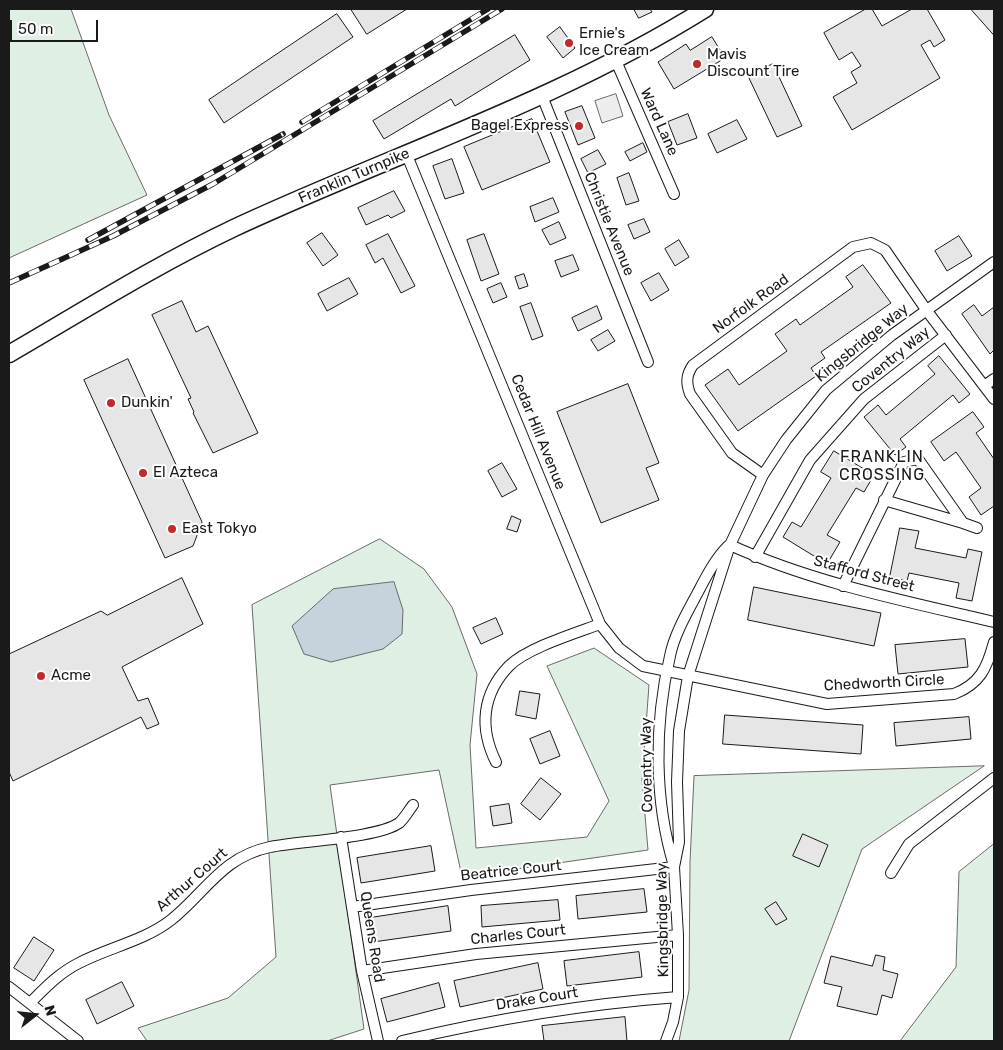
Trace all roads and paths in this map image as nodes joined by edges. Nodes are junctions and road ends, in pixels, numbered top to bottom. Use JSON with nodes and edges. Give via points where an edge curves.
{"nodes":[{"id":1,"x":705,"y":9,"type":"edge"},
{"id":2,"x":616,"y":61,"type":"junction"},
{"id":3,"x":542,"y":96,"type":"junction"},
{"id":4,"x":406,"y":153,"type":"junction"},
{"id":5,"x":674,"y":194,"type":"dead end"},
{"id":6,"x":994,"y":263,"type":"edge"},
{"id":7,"x":927,"y":311,"type":"junction"},
{"id":8,"x":946,"y":335,"type":"junction"},
{"id":9,"x":9,"y":354,"type":"edge"},
{"id":10,"x":648,"y":362,"type":"dead end"},
{"id":11,"x":994,"y":379,"type":"edge"},
{"id":12,"x":984,"y":386,"type":"junction"},
{"id":13,"x":994,"y":399,"type":"edge"},
{"id":14,"x":763,"y":475,"type":"junction"},
{"id":15,"x":884,"y":500,"type":"junction"},
{"id":16,"x":964,"y":523,"type":"junction"},
{"id":17,"x":977,"y":528,"type":"dead end"},
{"id":18,"x":730,"y":545,"type":"junction"},
{"id":19,"x":755,"y":557,"type":"junction"},
{"id":20,"x":843,"y":586,"type":"junction"},
{"id":21,"x":994,"y":622,"type":"edge"},
{"id":22,"x":600,"y":624,"type":"junction"},
{"id":23,"x":994,"y":642,"type":"edge"},
{"id":24,"x":667,"y":671,"type":"junction"},
{"id":25,"x":688,"y":676,"type":"junction"},
{"id":26,"x":496,"y":762,"type":"dead end"},
{"id":27,"x":994,"y":778,"type":"edge"},
{"id":28,"x":413,"y":805,"type":"dead end"},
{"id":29,"x":341,"y":837,"type":"junction"},
{"id":30,"x":674,"y":867,"type":"junction"},
{"id":31,"x":891,"y":873,"type":"dead end"},
{"id":32,"x":352,"y":907,"type":"junction"},
{"id":33,"x":678,"y":935,"type":"junction"},
{"id":34,"x":362,"y":971,"type":"junction"},
{"id":35,"x":9,"y":987,"type":"edge"},
{"id":36,"x":678,"y":997,"type":"junction"},
{"id":37,"x":30,"y":1003,"type":"junction"},
{"id":38,"x":78,"y":1041,"type":"edge"},
{"id":39,"x":378,"y":1041,"type":"edge"},
{"id":40,"x":402,"y":1041,"type":"edge"},
{"id":41,"x":666,"y":1041,"type":"edge"}],
"edges":[{"from":1,"to":2,"type":"main road","name":"Franklin Turnpike"},
{"from":2,"to":3,"type":"main road","name":"Franklin Turnpike"},
{"from":2,"to":5,"type":"street","name":"Ward Lane"},
{"from":3,"to":4,"type":"main road","name":"Franklin Turnpike"},
{"from":3,"to":10,"type":"street","name":"Christie Avenue"},
{"from":4,"to":9,"type":"main road","name":"Franklin Turnpike","via":[[182,253]]},
{"from":4,"to":22,"type":"street","name":"Cedar Hill Avenue"},
{"from":6,"to":7,"type":"street","name":"Kingsbridge Way"},
{"from":7,"to":8,"type":"street"},
{"from":7,"to":14,"type":"street","name":"Kingsbridge Way","via":[[892,335],[826,390]]},
{"from":7,"to":14,"type":"street","name":"Norfolk Road","via":[[885,250],[862,243],[693,366],[687,379],[690,394],[732,452]]},
{"from":8,"to":12,"type":"street"},
{"from":8,"to":19,"type":"street","name":"Coventry Way","via":[[864,399],[810,460]]},
{"from":11,"to":12,"type":"street"},
{"from":12,"to":13,"type":"street"},
{"from":14,"to":18,"type":"street","name":"Kingsbridge Way"},
{"from":15,"to":16,"type":"street"},
{"from":15,"to":16,"type":"street","via":[[904,462],[918,459]]},
{"from":15,"to":20,"type":"street"},
{"from":16,"to":17,"type":"street"},
{"from":18,"to":19,"type":"street","name":"Stafford Street"},
{"from":18,"to":24,"type":"street","name":"Coventry Way","via":[[719,555],[690,607],[670,654]]},
{"from":18,"to":25,"type":"street"},
{"from":19,"to":20,"type":"street","name":"Stafford Street"},
{"from":20,"to":21,"type":"street","name":"Stafford Street"},
{"from":22,"to":24,"type":"street","name":"Cedar Hill Avenue","via":[[619,648],[643,666]]},
{"from":22,"to":26,"type":"street","via":[[548,644],[510,666],[491,694],[486,710],[487,745]]},
{"from":23,"to":25,"type":"street","name":"Chedworth Circle","via":[[984,673],[966,690],[954,694],[827,704]]},
{"from":24,"to":25,"type":"street","name":"Cedar Hill Avenue"},
{"from":24,"to":30,"type":"street","name":"Coventry Way","via":[[659,745],[665,839]]},
{"from":25,"to":30,"type":"street","name":"Kingsbridge Way","via":[[679,731],[679,842]]},
{"from":27,"to":31,"type":"street","via":[[909,844]]},
{"from":28,"to":29,"type":"street","name":"Arthur Court","via":[[400,822],[386,830]]},
{"from":29,"to":32,"type":"street","name":"Queens Road"},
{"from":29,"to":37,"type":"street","name":"Arthur Court","via":[[289,843],[245,855],[226,866],[157,930],[78,963],[55,977]]},
{"from":30,"to":32,"type":"street","name":"Beatrice Court"},
{"from":30,"to":33,"type":"street","name":"Kingsbridge Way"},
{"from":32,"to":34,"type":"street","name":"Queens Road"},
{"from":33,"to":34,"type":"street","name":"Charles Court","via":[[486,953]]},
{"from":33,"to":36,"type":"street","name":"Kingsbridge Way"},
{"from":34,"to":39,"type":"street","name":"Queens Road"},
{"from":35,"to":37,"type":"street"},
{"from":36,"to":40,"type":"street","name":"Drake Court","via":[[534,1013]]},
{"from":36,"to":41,"type":"street","name":"Kingsbridge Way"},
{"from":37,"to":38,"type":"street"}]}
